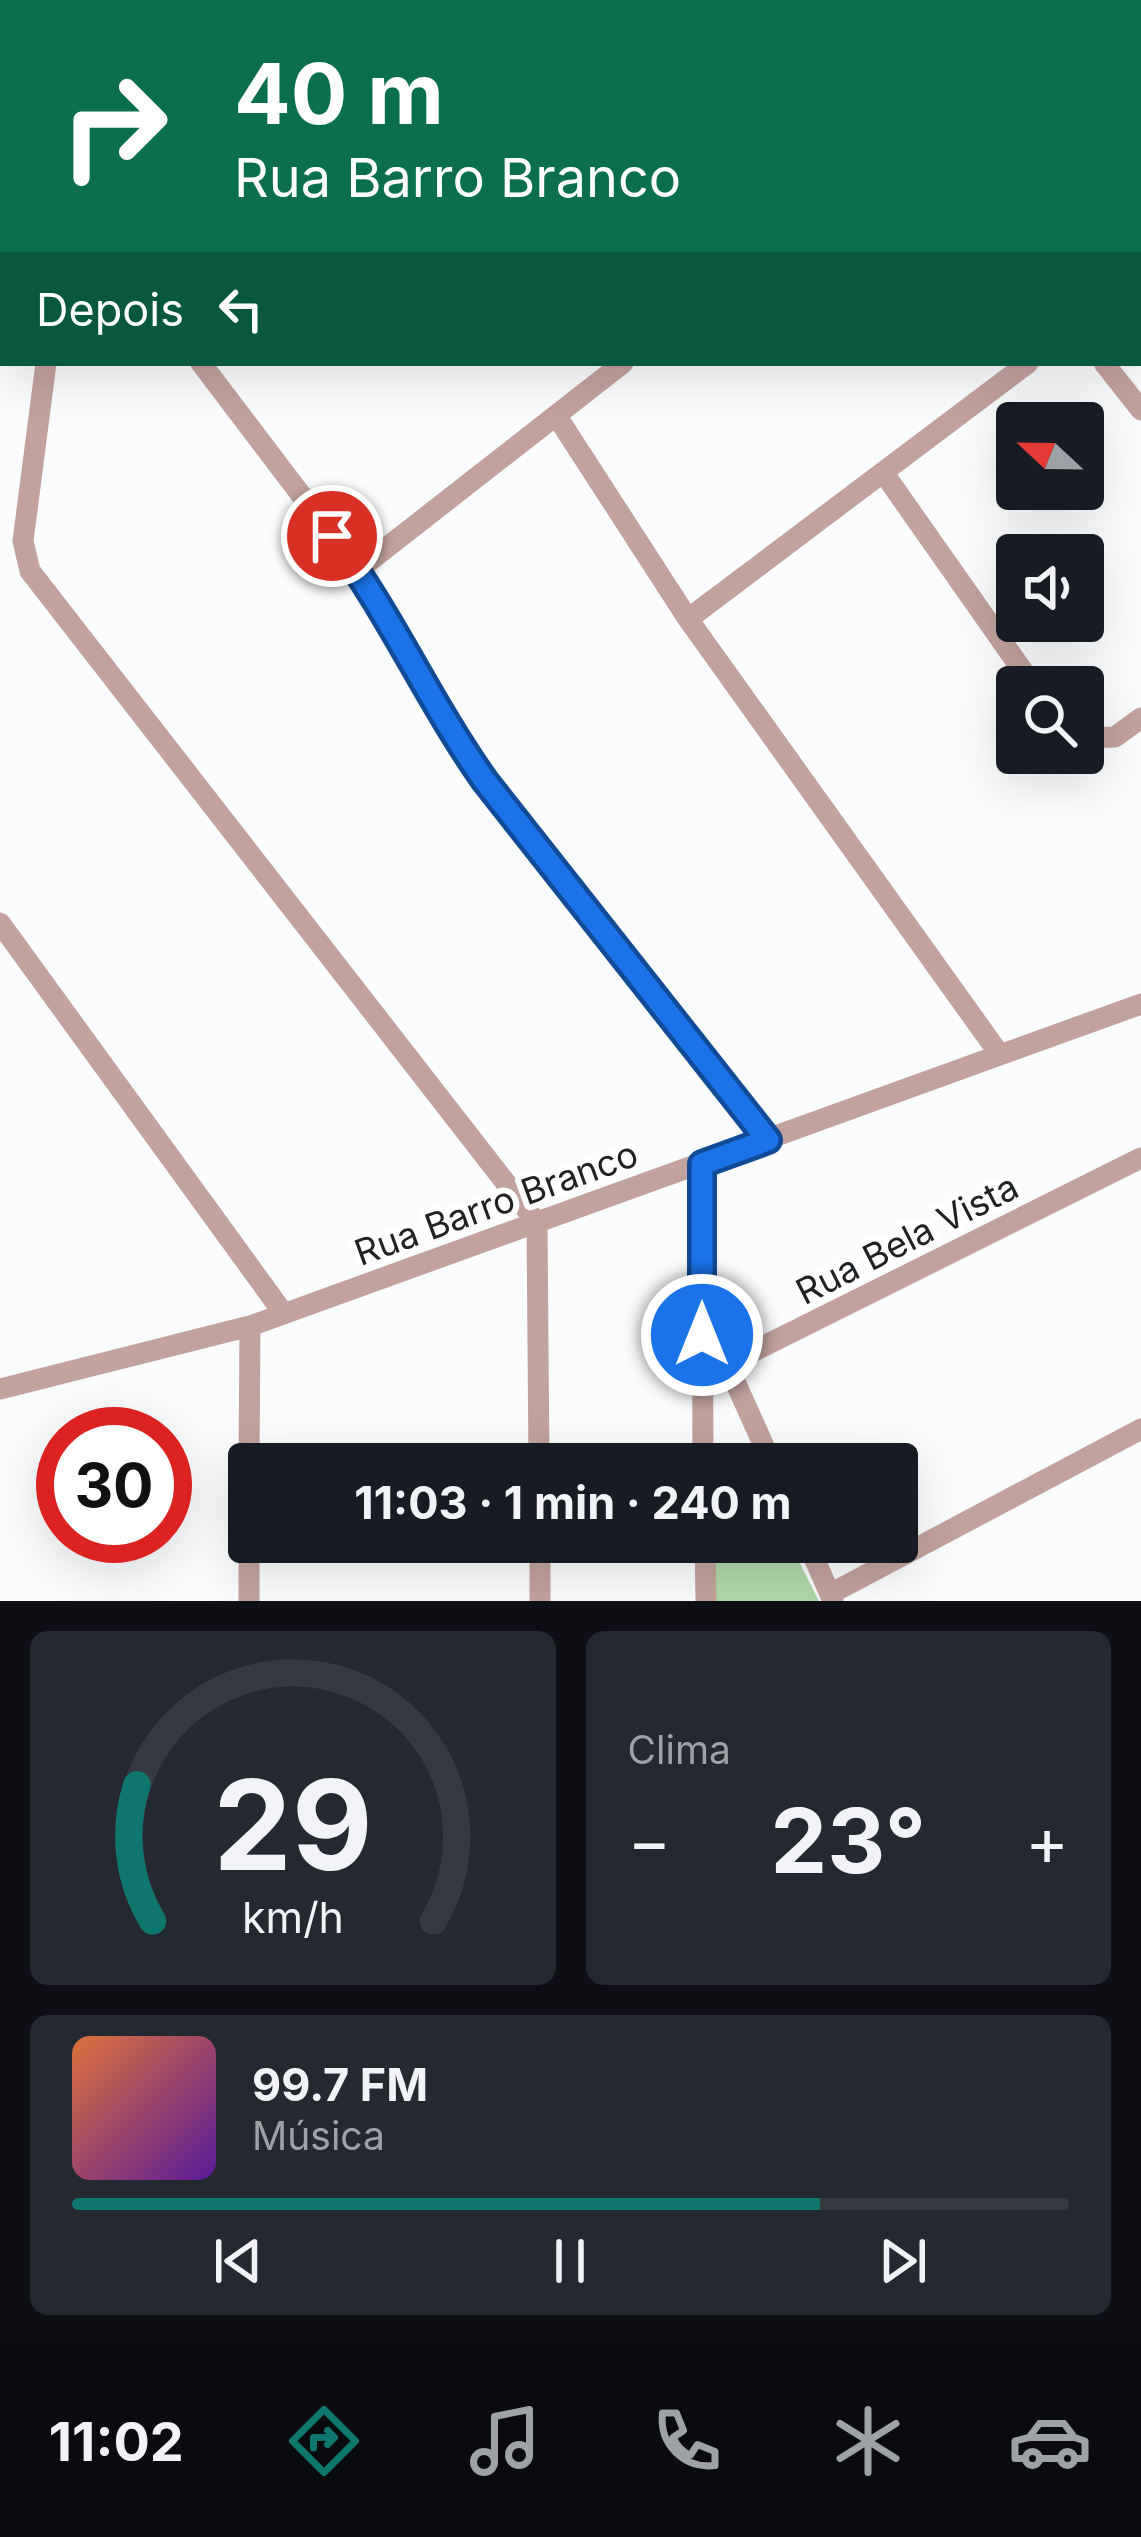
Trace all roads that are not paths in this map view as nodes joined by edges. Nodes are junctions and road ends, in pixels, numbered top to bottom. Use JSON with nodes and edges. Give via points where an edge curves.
{"nodes":[{"id":1,"x":46,"y":366,"type":"edge"},
{"id":2,"x":205,"y":366,"type":"edge"},
{"id":3,"x":618,"y":366,"type":"edge"},
{"id":4,"x":1024,"y":366,"type":"edge"},
{"id":5,"x":1106,"y":366,"type":"edge"},
{"id":6,"x":1141,"y":410,"type":"edge"},
{"id":7,"x":556,"y":415,"type":"junction"},
{"id":8,"x":884,"y":472,"type":"junction"},
{"id":9,"x":358,"y":570,"type":"junction"},
{"id":10,"x":688,"y":619,"type":"junction"},
{"id":11,"x":1019,"y":666,"type":"edge"},
{"id":12,"x":1141,"y":718,"type":"edge"},
{"id":13,"x":1104,"y":738,"type":"edge"},
{"id":14,"x":0,"y":922,"type":"edge"},
{"id":15,"x":1141,"y":1004,"type":"edge"},
{"id":16,"x":1000,"y":1055,"type":"junction"},
{"id":17,"x":768,"y":1140,"type":"junction"},
{"id":18,"x":1141,"y":1158,"type":"edge"},
{"id":19,"x":702,"y":1164,"type":"junction"},
{"id":20,"x":537,"y":1223,"type":"junction"},
{"id":21,"x":284,"y":1314,"type":"junction"},
{"id":22,"x":250,"y":1326,"type":"junction"},
{"id":23,"x":728,"y":1366,"type":"junction"},
{"id":24,"x":702,"y":1377,"type":"junction"},
{"id":25,"x":0,"y":1389,"type":"edge"},
{"id":26,"x":1141,"y":1429,"type":"edge"},
{"id":27,"x":249,"y":1443,"type":"edge"},
{"id":28,"x":539,"y":1443,"type":"edge"},
{"id":29,"x":704,"y":1443,"type":"edge"},
{"id":30,"x":763,"y":1443,"type":"edge"},
{"id":31,"x":249,"y":1563,"type":"edge"},
{"id":32,"x":540,"y":1563,"type":"edge"},
{"id":33,"x":705,"y":1563,"type":"edge"},
{"id":34,"x":817,"y":1563,"type":"edge"},
{"id":35,"x":832,"y":1597,"type":"edge"},
{"id":36,"x":249,"y":1601,"type":"edge"},
{"id":37,"x":540,"y":1601,"type":"edge"},
{"id":38,"x":706,"y":1601,"type":"edge"}],
"edges":[{"from":1,"to":20,"type":"street","via":[[23,541],[31,571]]},
{"from":2,"to":9,"type":"street"},
{"from":3,"to":7,"type":"street"},
{"from":4,"to":8,"type":"street"},
{"from":5,"to":6,"type":"street"},
{"from":7,"to":9,"type":"street"},
{"from":7,"to":10,"type":"street"},
{"from":8,"to":10,"type":"street"},
{"from":8,"to":11,"type":"street"},
{"from":9,"to":17,"type":"street","via":[[464,751]]},
{"from":10,"to":16,"type":"street"},
{"from":12,"to":13,"type":"street"},
{"from":14,"to":21,"type":"street"},
{"from":15,"to":16,"type":"street","name":"Rua Barro Branco"},
{"from":16,"to":17,"type":"street","name":"Rua Barro Branco"},
{"from":17,"to":19,"type":"street","name":"Rua Barro Branco"},
{"from":18,"to":23,"type":"street","name":"Rua Bela Vista"},
{"from":19,"to":20,"type":"street","name":"Rua Barro Branco"},
{"from":19,"to":24,"type":"street"},
{"from":20,"to":21,"type":"street","name":"Rua Barro Branco"},
{"from":20,"to":28,"type":"street"},
{"from":21,"to":22,"type":"street","name":"Rua Barro Branco"},
{"from":22,"to":25,"type":"street","name":"Rua Barro Branco"},
{"from":22,"to":27,"type":"street"},
{"from":23,"to":24,"type":"street","name":"Rua Bela Vista"},
{"from":23,"to":30,"type":"street"},
{"from":24,"to":29,"type":"street"},
{"from":26,"to":35,"type":"street"},
{"from":31,"to":36,"type":"street"},
{"from":32,"to":37,"type":"street"},
{"from":33,"to":38,"type":"street"},
{"from":34,"to":35,"type":"street"}]}
